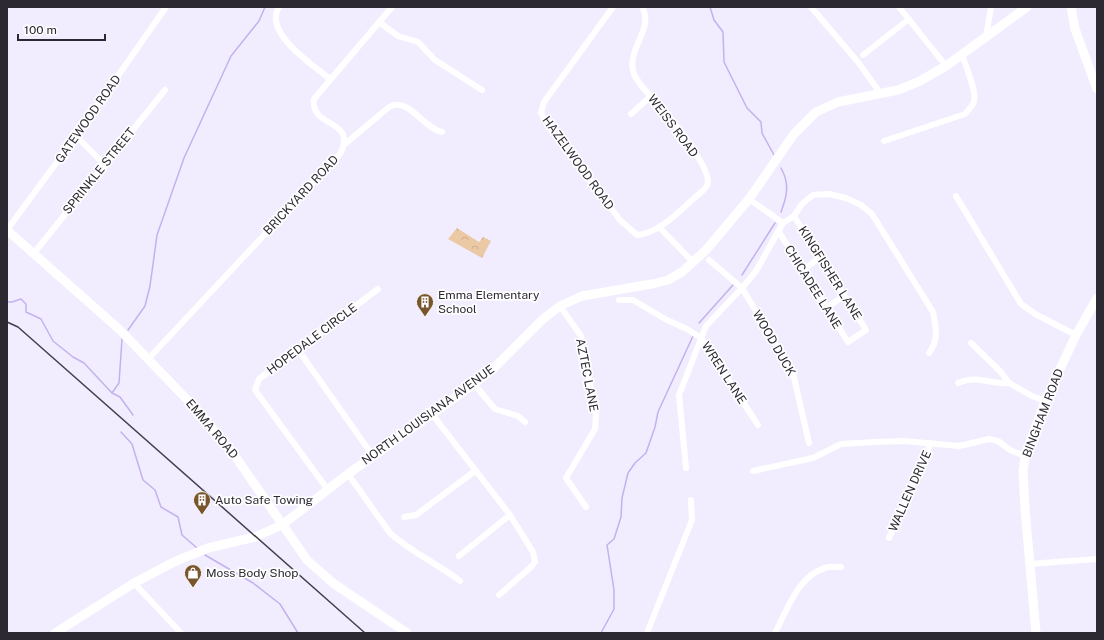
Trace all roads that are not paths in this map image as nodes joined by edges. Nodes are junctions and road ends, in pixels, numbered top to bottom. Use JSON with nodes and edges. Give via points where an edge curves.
{"nodes":[{"id":1,"x":166,"y":7,"type":"edge"},
{"id":2,"x":279,"y":7,"type":"edge"},
{"id":3,"x":392,"y":7,"type":"edge"},
{"id":4,"x":613,"y":7,"type":"edge"},
{"id":5,"x":642,"y":7,"type":"edge"},
{"id":6,"x":811,"y":7,"type":"edge"},
{"id":7,"x":899,"y":7,"type":"edge"},
{"id":8,"x":991,"y":7,"type":"edge"},
{"id":9,"x":1027,"y":7,"type":"edge"},
{"id":10,"x":1071,"y":7,"type":"edge"},
{"id":11,"x":909,"y":19,"type":"junction"},
{"id":12,"x":379,"y":22,"type":"junction"},
{"id":13,"x":986,"y":37,"type":"junction"},
{"id":14,"x":962,"y":54,"type":"junction"},
{"id":15,"x":863,"y":55,"type":"dead end"},
{"id":16,"x":946,"y":66,"type":"junction"},
{"id":17,"x":330,"y":79,"type":"junction"},
{"id":18,"x":1097,"y":89,"type":"edge"},
{"id":19,"x":165,"y":90,"type":"dead end"},
{"id":20,"x":482,"y":90,"type":"dead end"},
{"id":21,"x":881,"y":94,"type":"junction"},
{"id":22,"x":651,"y":96,"type":"junction"},
{"id":23,"x":631,"y":114,"type":"dead end"},
{"id":24,"x":442,"y":132,"type":"dead end"},
{"id":25,"x":76,"y":136,"type":"junction"},
{"id":26,"x":884,"y":141,"type":"dead end"},
{"id":27,"x":345,"y":144,"type":"junction"},
{"id":28,"x":104,"y":164,"type":"junction"},
{"id":29,"x":956,"y":196,"type":"dead end"},
{"id":30,"x":749,"y":199,"type":"junction"},
{"id":31,"x":794,"y":216,"type":"junction"},
{"id":32,"x":783,"y":223,"type":"junction"},
{"id":33,"x":659,"y":227,"type":"junction"},
{"id":34,"x":7,"y":230,"type":"edge"},
{"id":35,"x":779,"y":232,"type":"junction"},
{"id":36,"x":34,"y":253,"type":"junction"},
{"id":37,"x":820,"y":258,"type":"junction"},
{"id":38,"x":709,"y":260,"type":"dead end"},
{"id":39,"x":694,"y":263,"type":"junction"},
{"id":40,"x":802,"y":271,"type":"junction"},
{"id":41,"x":742,"y":288,"type":"junction"},
{"id":42,"x":378,"y":289,"type":"dead end"},
{"id":43,"x":844,"y":296,"type":"junction"},
{"id":44,"x":1097,"y":298,"type":"edge"},
{"id":45,"x":619,"y":300,"type":"dead end"},
{"id":46,"x":560,"y":306,"type":"junction"},
{"id":47,"x":826,"y":308,"type":"junction"},
{"id":48,"x":1076,"y":335,"type":"junction"},
{"id":49,"x":701,"y":338,"type":"junction"},
{"id":50,"x":848,"y":342,"type":"joint"},
{"id":51,"x":971,"y":343,"type":"dead end"},
{"id":52,"x":299,"y":351,"type":"junction"},
{"id":53,"x":929,"y":353,"type":"dead end"},
{"id":54,"x":149,"y":358,"type":"junction"},
{"id":55,"x":958,"y":382,"type":"dead end"},
{"id":56,"x":1009,"y":383,"type":"junction"},
{"id":57,"x":474,"y":384,"type":"junction"},
{"id":58,"x":1045,"y":401,"type":"junction"},
{"id":59,"x":432,"y":414,"type":"junction"},
{"id":60,"x":525,"y":422,"type":"dead end"},
{"id":61,"x":758,"y":425,"type":"dead end"},
{"id":62,"x":809,"y":443,"type":"dead end"},
{"id":63,"x":931,"y":443,"type":"junction"},
{"id":64,"x":373,"y":456,"type":"junction"},
{"id":65,"x":1025,"y":456,"type":"junction"},
{"id":66,"x":686,"y":468,"type":"dead end"},
{"id":67,"x":476,"y":471,"type":"junction"},
{"id":68,"x":753,"y":472,"type":"dead end"},
{"id":69,"x":348,"y":474,"type":"junction"},
{"id":70,"x":328,"y":490,"type":"junction"},
{"id":71,"x":691,"y":500,"type":"dead end"},
{"id":72,"x":586,"y":507,"type":"dead end"},
{"id":73,"x":510,"y":515,"type":"junction"},
{"id":74,"x":404,"y":517,"type":"dead end"},
{"id":75,"x":282,"y":525,"type":"junction"},
{"id":76,"x":889,"y":538,"type":"dead end"},
{"id":77,"x":459,"y":556,"type":"dead end"},
{"id":78,"x":1097,"y":559,"type":"edge"},
{"id":79,"x":1029,"y":564,"type":"junction"},
{"id":80,"x":841,"y":567,"type":"dead end"},
{"id":81,"x":460,"y":581,"type":"dead end"},
{"id":82,"x":134,"y":583,"type":"junction"},
{"id":83,"x":500,"y":595,"type":"dead end"},
{"id":84,"x":55,"y":633,"type":"edge"},
{"id":85,"x":181,"y":633,"type":"edge"},
{"id":86,"x":407,"y":633,"type":"edge"},
{"id":87,"x":647,"y":633,"type":"edge"},
{"id":88,"x":775,"y":633,"type":"edge"},
{"id":89,"x":1036,"y":633,"type":"edge"}],
"edges":[{"from":1,"to":25,"type":"street","name":"GATEWOOD ROAD"},
{"from":2,"to":17,"type":"street","via":[[276,19],[285,40]]},
{"from":3,"to":12,"type":"street","name":"BRICKYARD ROAD"},
{"from":4,"to":33,"type":"street","name":"HAZELWOOD ROAD","via":[[544,102],[541,112],[546,124],[620,220],[637,235],[646,234]]},
{"from":5,"to":22,"type":"street","name":"WEISS ROAD","via":[[645,11],[645,24],[632,58],[634,74]]},
{"from":6,"to":21,"type":"street","via":[[858,62]]},
{"from":7,"to":11,"type":"street"},
{"from":8,"to":13,"type":"street"},
{"from":9,"to":13,"type":"street","name":"NORTH LOUISIANA AVENUE"},
{"from":10,"to":18,"type":"street","via":[[1075,29]]},
{"from":11,"to":15,"type":"street"},
{"from":11,"to":16,"type":"street"},
{"from":12,"to":17,"type":"street","name":"BRICKYARD ROAD"},
{"from":12,"to":20,"type":"street","via":[[395,34],[418,42],[435,60]]},
{"from":13,"to":14,"type":"street","name":"NORTH LOUISIANA AVENUE"},
{"from":14,"to":16,"type":"street","name":"NORTH LOUISIANA AVENUE"},
{"from":14,"to":26,"type":"street","via":[[974,93],[974,101],[965,114]]},
{"from":16,"to":21,"type":"street","name":"NORTH LOUISIANA AVENUE","via":[[918,82]]},
{"from":17,"to":27,"type":"street","name":"BRICKYARD ROAD","via":[[317,94],[313,104],[318,116],[341,131],[345,137]]},
{"from":19,"to":28,"type":"street","name":"SPRINKLE STREET"},
{"from":21,"to":30,"type":"street","name":"NORTH LOUISIANA AVENUE","via":[[838,102],[826,106],[810,117],[794,134]]},
{"from":22,"to":23,"type":"street"},
{"from":22,"to":33,"type":"street","name":"WEISS ROAD","via":[[689,144],[705,169],[708,181],[706,187]]},
{"from":24,"to":27,"type":"street","via":[[431,127],[404,106],[394,105]]},
{"from":25,"to":28,"type":"street"},
{"from":25,"to":34,"type":"street","name":"GATEWOOD ROAD"},
{"from":27,"to":54,"type":"street","name":"BRICKYARD ROAD","via":[[340,154]]},
{"from":28,"to":36,"type":"street","name":"SPRINKLE STREET"},
{"from":29,"to":48,"type":"street","via":[[1021,304]]},
{"from":30,"to":32,"type":"street"},
{"from":30,"to":39,"type":"street","name":"NORTH LOUISIANA AVENUE"},
{"from":31,"to":32,"type":"street"},
{"from":31,"to":37,"type":"street","name":"KINGFISHER LANE"},
{"from":31,"to":53,"type":"street","via":[[802,204],[813,195],[829,194],[846,198],[872,214],[933,312],[937,330],[934,346]]},
{"from":32,"to":35,"type":"street"},
{"from":33,"to":39,"type":"street"},
{"from":34,"to":36,"type":"street","name":"EMMA ROAD"},
{"from":35,"to":40,"type":"street","name":"CHICADEE LANE"},
{"from":35,"to":41,"type":"street","via":[[756,271]]},
{"from":36,"to":54,"type":"street","name":"EMMA ROAD"},
{"from":37,"to":40,"type":"street"},
{"from":37,"to":43,"type":"street","name":"KINGFISHER LANE"},
{"from":38,"to":41,"type":"street","name":"WOOD DUCK"},
{"from":39,"to":46,"type":"street","name":"NORTH LOUISIANA AVENUE","via":[[668,280],[582,296]]},
{"from":40,"to":47,"type":"street","name":"CHICADEE LANE"},
{"from":41,"to":49,"type":"street","via":[[706,326]]},
{"from":41,"to":62,"type":"street","name":"WOOD DUCK","via":[[793,373]]},
{"from":42,"to":52,"type":"street","name":"HOPEDALE CIRCLE"},
{"from":43,"to":47,"type":"street"},
{"from":43,"to":50,"type":"street","name":"KINGFISHER LANE","via":[[866,330]]},
{"from":44,"to":48,"type":"street","name":"BINGHAM ROAD"},
{"from":45,"to":49,"type":"street","name":"WREN LANE","via":[[633,300]]},
{"from":46,"to":57,"type":"street","name":"NORTH LOUISIANA AVENUE","via":[[543,319],[498,365]]},
{"from":46,"to":72,"type":"street","name":"AZTEC LANE","via":[[580,336],[596,414],[595,429],[566,478]]},
{"from":47,"to":50,"type":"street","name":"CHICADEE LANE"},
{"from":48,"to":58,"type":"street","name":"BINGHAM ROAD"},
{"from":49,"to":61,"type":"street","name":"WREN LANE"},
{"from":49,"to":66,"type":"street","via":[[679,395]]},
{"from":51,"to":56,"type":"street"},
{"from":52,"to":64,"type":"street"},
{"from":52,"to":70,"type":"street","name":"HOPEDALE CIRCLE","via":[[259,379],[255,390]]},
{"from":54,"to":75,"type":"street","name":"EMMA ROAD","via":[[235,456]]},
{"from":55,"to":56,"type":"street","via":[[969,378],[1000,384]]},
{"from":56,"to":58,"type":"street"},
{"from":57,"to":59,"type":"street","name":"NORTH LOUISIANA AVENUE"},
{"from":57,"to":60,"type":"street","via":[[495,409],[518,416]]},
{"from":58,"to":65,"type":"street","name":"BINGHAM ROAD"},
{"from":59,"to":64,"type":"street","name":"NORTH LOUISIANA AVENUE"},
{"from":59,"to":67,"type":"street"},
{"from":63,"to":65,"type":"street","via":[[959,446],[989,439],[998,441]]},
{"from":63,"to":68,"type":"street","via":[[904,441],[841,444],[813,458]]},
{"from":63,"to":76,"type":"street","name":"WALLEN DRIVE"},
{"from":64,"to":69,"type":"street","name":"NORTH LOUISIANA AVENUE"},
{"from":65,"to":79,"type":"street","name":"BINGHAM ROAD","via":[[1024,502]]},
{"from":67,"to":73,"type":"street"},
{"from":67,"to":74,"type":"street","via":[[416,515]]},
{"from":69,"to":70,"type":"street","name":"NORTH LOUISIANA AVENUE"},
{"from":69,"to":81,"type":"street","via":[[390,533]]},
{"from":70,"to":75,"type":"street","name":"NORTH LOUISIANA AVENUE"},
{"from":71,"to":87,"type":"street","via":[[692,520]]},
{"from":73,"to":77,"type":"street"},
{"from":73,"to":83,"type":"street","via":[[533,552],[534,562]]},
{"from":75,"to":82,"type":"street","name":"NORTH LOUISIANA AVENUE","via":[[251,538],[208,548],[185,557]]},
{"from":75,"to":86,"type":"street","name":"EMMA ROAD","via":[[307,560],[330,581]]},
{"from":78,"to":79,"type":"street"},
{"from":79,"to":89,"type":"street","name":"BINGHAM ROAD"},
{"from":80,"to":88,"type":"street","via":[[819,570],[801,584]]},
{"from":82,"to":84,"type":"street","name":"NORTH LOUISIANA AVENUE"},
{"from":82,"to":85,"type":"street"}]}
